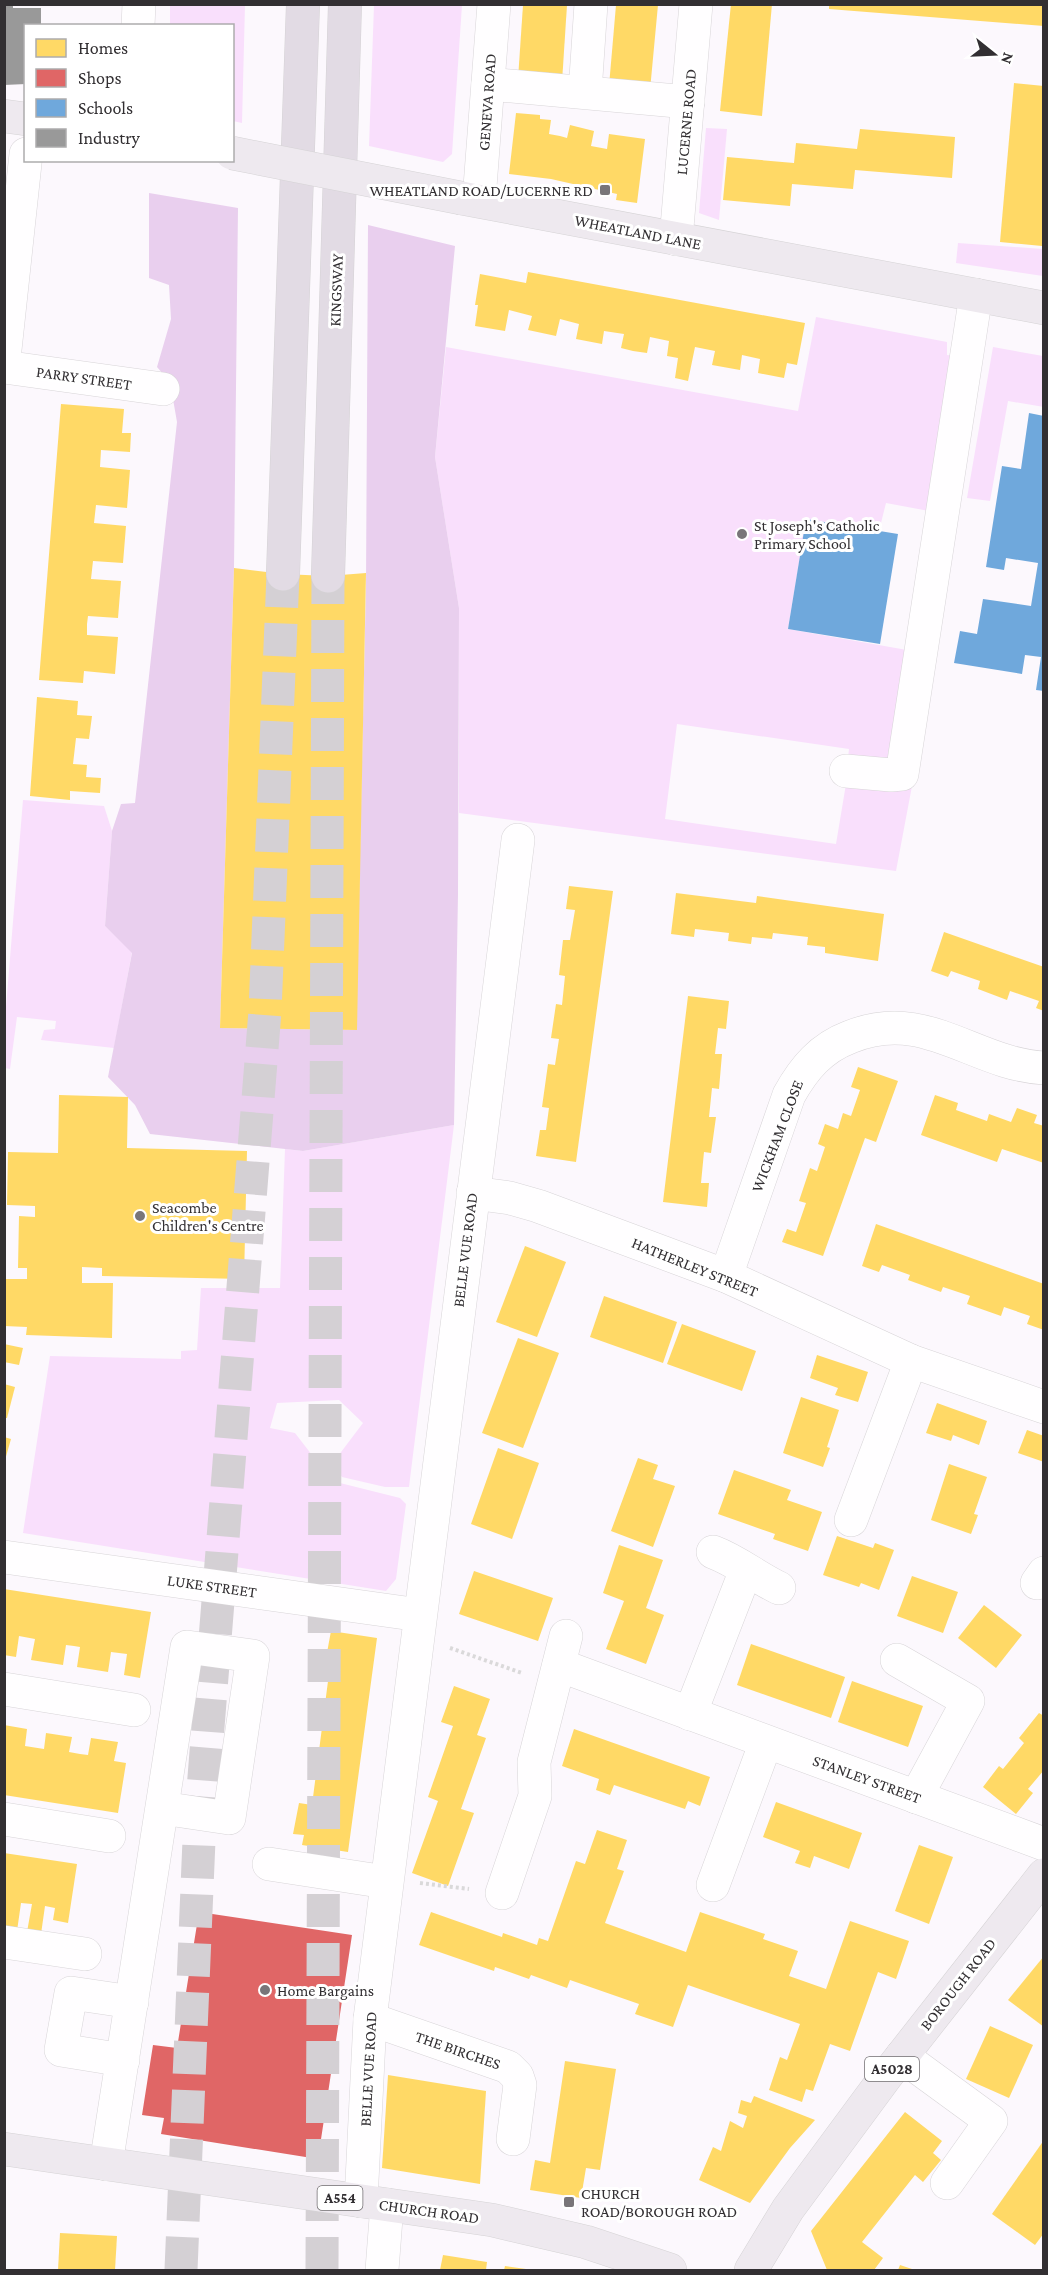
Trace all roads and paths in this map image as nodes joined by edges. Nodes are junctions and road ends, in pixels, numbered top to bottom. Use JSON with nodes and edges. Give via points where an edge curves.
{"nodes":[{"id":1,"x":139,"y":4,"type":"edge"},
{"id":2,"x":303,"y":4,"type":"edge"},
{"id":3,"x":345,"y":4,"type":"edge"},
{"id":4,"x":494,"y":4,"type":"edge"},
{"id":5,"x":591,"y":4,"type":"edge"},
{"id":6,"x":696,"y":4,"type":"edge"},
{"id":7,"x":138,"y":24,"type":"edge"},
{"id":8,"x":488,"y":84,"type":"junction"},
{"id":9,"x":585,"y":92,"type":"junction"},
{"id":10,"x":688,"y":102,"type":"junction"},
{"id":11,"x":4,"y":116,"type":"edge"},
{"id":12,"x":24,"y":118,"type":"edge"},
{"id":13,"x":234,"y":153,"type":"edge"},
{"id":14,"x":25,"y":162,"type":"edge"},
{"id":15,"x":470,"y":199,"type":"junction"},
{"id":16,"x":676,"y":239,"type":"junction"},
{"id":17,"x":976,"y":295,"type":"junction"},
{"id":18,"x":1044,"y":308,"type":"edge"},
{"id":19,"x":4,"y":359,"type":"edge"},
{"id":20,"x":4,"y":367,"type":"edge"},
{"id":21,"x":163,"y":389,"type":"dead end"},
{"id":22,"x":283,"y":574,"type":"tunnel mouth"},
{"id":23,"x":328,"y":576,"type":"tunnel mouth"},
{"id":24,"x":846,"y":771,"type":"dead end"},
{"id":25,"x":518,"y":840,"type":"dead end"},
{"id":26,"x":1044,"y":1068,"type":"edge"},
{"id":27,"x":472,"y":1193,"type":"junction"},
{"id":28,"x":726,"y":1276,"type":"junction"},
{"id":29,"x":911,"y":1361,"type":"junction"},
{"id":30,"x":1044,"y":1407,"type":"edge"},
{"id":31,"x":851,"y":1520,"type":"dead end"},
{"id":32,"x":713,"y":1552,"type":"dead end"},
{"id":33,"x":4,"y":1557,"type":"edge"},
{"id":34,"x":746,"y":1570,"type":"junction"},
{"id":35,"x":779,"y":1588,"type":"dead end"},
{"id":36,"x":417,"y":1639,"type":"junction"},
{"id":37,"x":897,"y":1660,"type":"dead end"},
{"id":38,"x":560,"y":1662,"type":"junction"},
{"id":39,"x":4,"y":1689,"type":"edge"},
{"id":40,"x":135,"y":1710,"type":"dead end"},
{"id":41,"x":690,"y":1714,"type":"junction"},
{"id":42,"x":766,"y":1742,"type":"junction"},
{"id":43,"x":916,"y":1797,"type":"junction"},
{"id":44,"x":162,"y":1808,"type":"junction"},
{"id":45,"x":4,"y":1819,"type":"edge"},
{"id":46,"x":109,"y":1836,"type":"dead end"},
{"id":47,"x":1044,"y":1844,"type":"edge"},
{"id":48,"x":269,"y":1864,"type":"dead end"},
{"id":49,"x":1044,"y":1875,"type":"edge"},
{"id":50,"x":386,"y":1882,"type":"junction"},
{"id":51,"x":713,"y":1885,"type":"dead end"},
{"id":52,"x":502,"y":1893,"type":"joint"},
{"id":53,"x":4,"y":1942,"type":"edge"},
{"id":54,"x":85,"y":1954,"type":"dead end"},
{"id":55,"x":132,"y":2002,"type":"junction"},
{"id":56,"x":370,"y":2019,"type":"junction"},
{"id":57,"x":902,"y":2056,"type":"junction"},
{"id":58,"x":123,"y":2060,"type":"junction"},
{"id":59,"x":513,"y":2139,"type":"dead end"},
{"id":60,"x":4,"y":2149,"type":"edge"},
{"id":61,"x":106,"y":2164,"type":"junction"},
{"id":62,"x":947,"y":2183,"type":"dead end"},
{"id":63,"x":374,"y":2203,"type":"junction"},
{"id":64,"x":382,"y":2271,"type":"edge"},
{"id":65,"x":670,"y":2271,"type":"edge"},
{"id":66,"x":751,"y":2271,"type":"edge"}],
"edges":[{"from":1,"to":7,"type":"street"},
{"from":2,"to":22,"type":"highway"},
{"from":3,"to":23,"type":"highway","name":"KINGSWAY"},
{"from":4,"to":8,"type":"street","name":"GENEVA ROAD"},
{"from":5,"to":9,"type":"street"},
{"from":6,"to":10,"type":"street","name":"LUCERNE ROAD"},
{"from":8,"to":9,"type":"street"},
{"from":8,"to":15,"type":"street","name":"GENEVA ROAD"},
{"from":9,"to":10,"type":"street"},
{"from":10,"to":16,"type":"street","name":"LUCERNE ROAD"},
{"from":11,"to":12,"type":"main road"},
{"from":13,"to":15,"type":"main road","name":"WHEATLAND LANE","bridge":true},
{"from":14,"to":19,"type":"street"},
{"from":15,"to":16,"type":"main road","name":"WHEATLAND LANE"},
{"from":16,"to":17,"type":"main road","name":"WHEATLAND LANE"},
{"from":17,"to":18,"type":"main road","name":"WHEATLAND LANE"},
{"from":17,"to":24,"type":"street","via":[[923,706],[902,774]]},
{"from":20,"to":21,"type":"street","name":"PARRY STREET"},
{"from":25,"to":27,"type":"street","name":"BELLE VUE ROAD"},
{"from":26,"to":28,"type":"street","name":"WICKHAM CLOSE","via":[[1017,1064],[922,1030],[902,1027],[880,1028],[835,1043],[800,1075],[789,1095]]},
{"from":27,"to":28,"type":"street","name":"HATHERLEY STREET","via":[[538,1206]]},
{"from":27,"to":36,"type":"street","name":"BELLE VUE ROAD"},
{"from":28,"to":29,"type":"street","name":"HATHERLEY STREET"},
{"from":29,"to":30,"type":"street","name":"HATHERLEY STREET"},
{"from":29,"to":31,"type":"street"},
{"from":32,"to":34,"type":"street"},
{"from":33,"to":36,"type":"street","name":"LUKE STREET"},
{"from":34,"to":35,"type":"street"},
{"from":34,"to":41,"type":"street"},
{"from":36,"to":38,"type":"path"},
{"from":36,"to":50,"type":"street","name":"BELLE VUE ROAD"},
{"from":37,"to":43,"type":"street","via":[[969,1701]]},
{"from":38,"to":41,"type":"street","name":"STANLEY STREET"},
{"from":38,"to":52,"type":"street","via":[[534,1762],[535,1796]]},
{"from":39,"to":40,"type":"street"},
{"from":41,"to":42,"type":"street","name":"STANLEY STREET"},
{"from":42,"to":43,"type":"street","name":"STANLEY STREET"},
{"from":42,"to":51,"type":"street"},
{"from":43,"to":47,"type":"street","name":"STANLEY STREET"},
{"from":44,"to":44,"type":"street","via":[[187,1647],[253,1656],[229,1818]]},
{"from":44,"to":55,"type":"street"},
{"from":45,"to":46,"type":"street"},
{"from":48,"to":50,"type":"street"},
{"from":49,"to":57,"type":"main road","name":"BOROUGH ROAD","number":"A5028"},
{"from":50,"to":52,"type":"path"},
{"from":50,"to":56,"type":"street","name":"BELLE VUE ROAD"},
{"from":53,"to":54,"type":"street"},
{"from":55,"to":58,"type":"street"},
{"from":55,"to":58,"type":"street","via":[[70,1993],[61,2050]]},
{"from":56,"to":59,"type":"street","name":"THE BIRCHES","via":[[508,2067],[520,2085]]},
{"from":56,"to":63,"type":"street","name":"BELLE VUE ROAD"},
{"from":57,"to":62,"type":"street","via":[[992,2121]]},
{"from":57,"to":66,"type":"main road","name":"BOROUGH ROAD","number":"A5028","via":[[788,2209]]},
{"from":58,"to":61,"type":"street"},
{"from":60,"to":61,"type":"main road","name":"CHURCH ROAD","number":"A554"},
{"from":61,"to":63,"type":"main road","name":"CHURCH ROAD","number":"A554"},
{"from":63,"to":64,"type":"street","name":"BELLE VUE ROAD"},
{"from":63,"to":65,"type":"main road","name":"CHURCH ROAD","number":"A554","via":[[513,2225],[586,2242]]}]}
